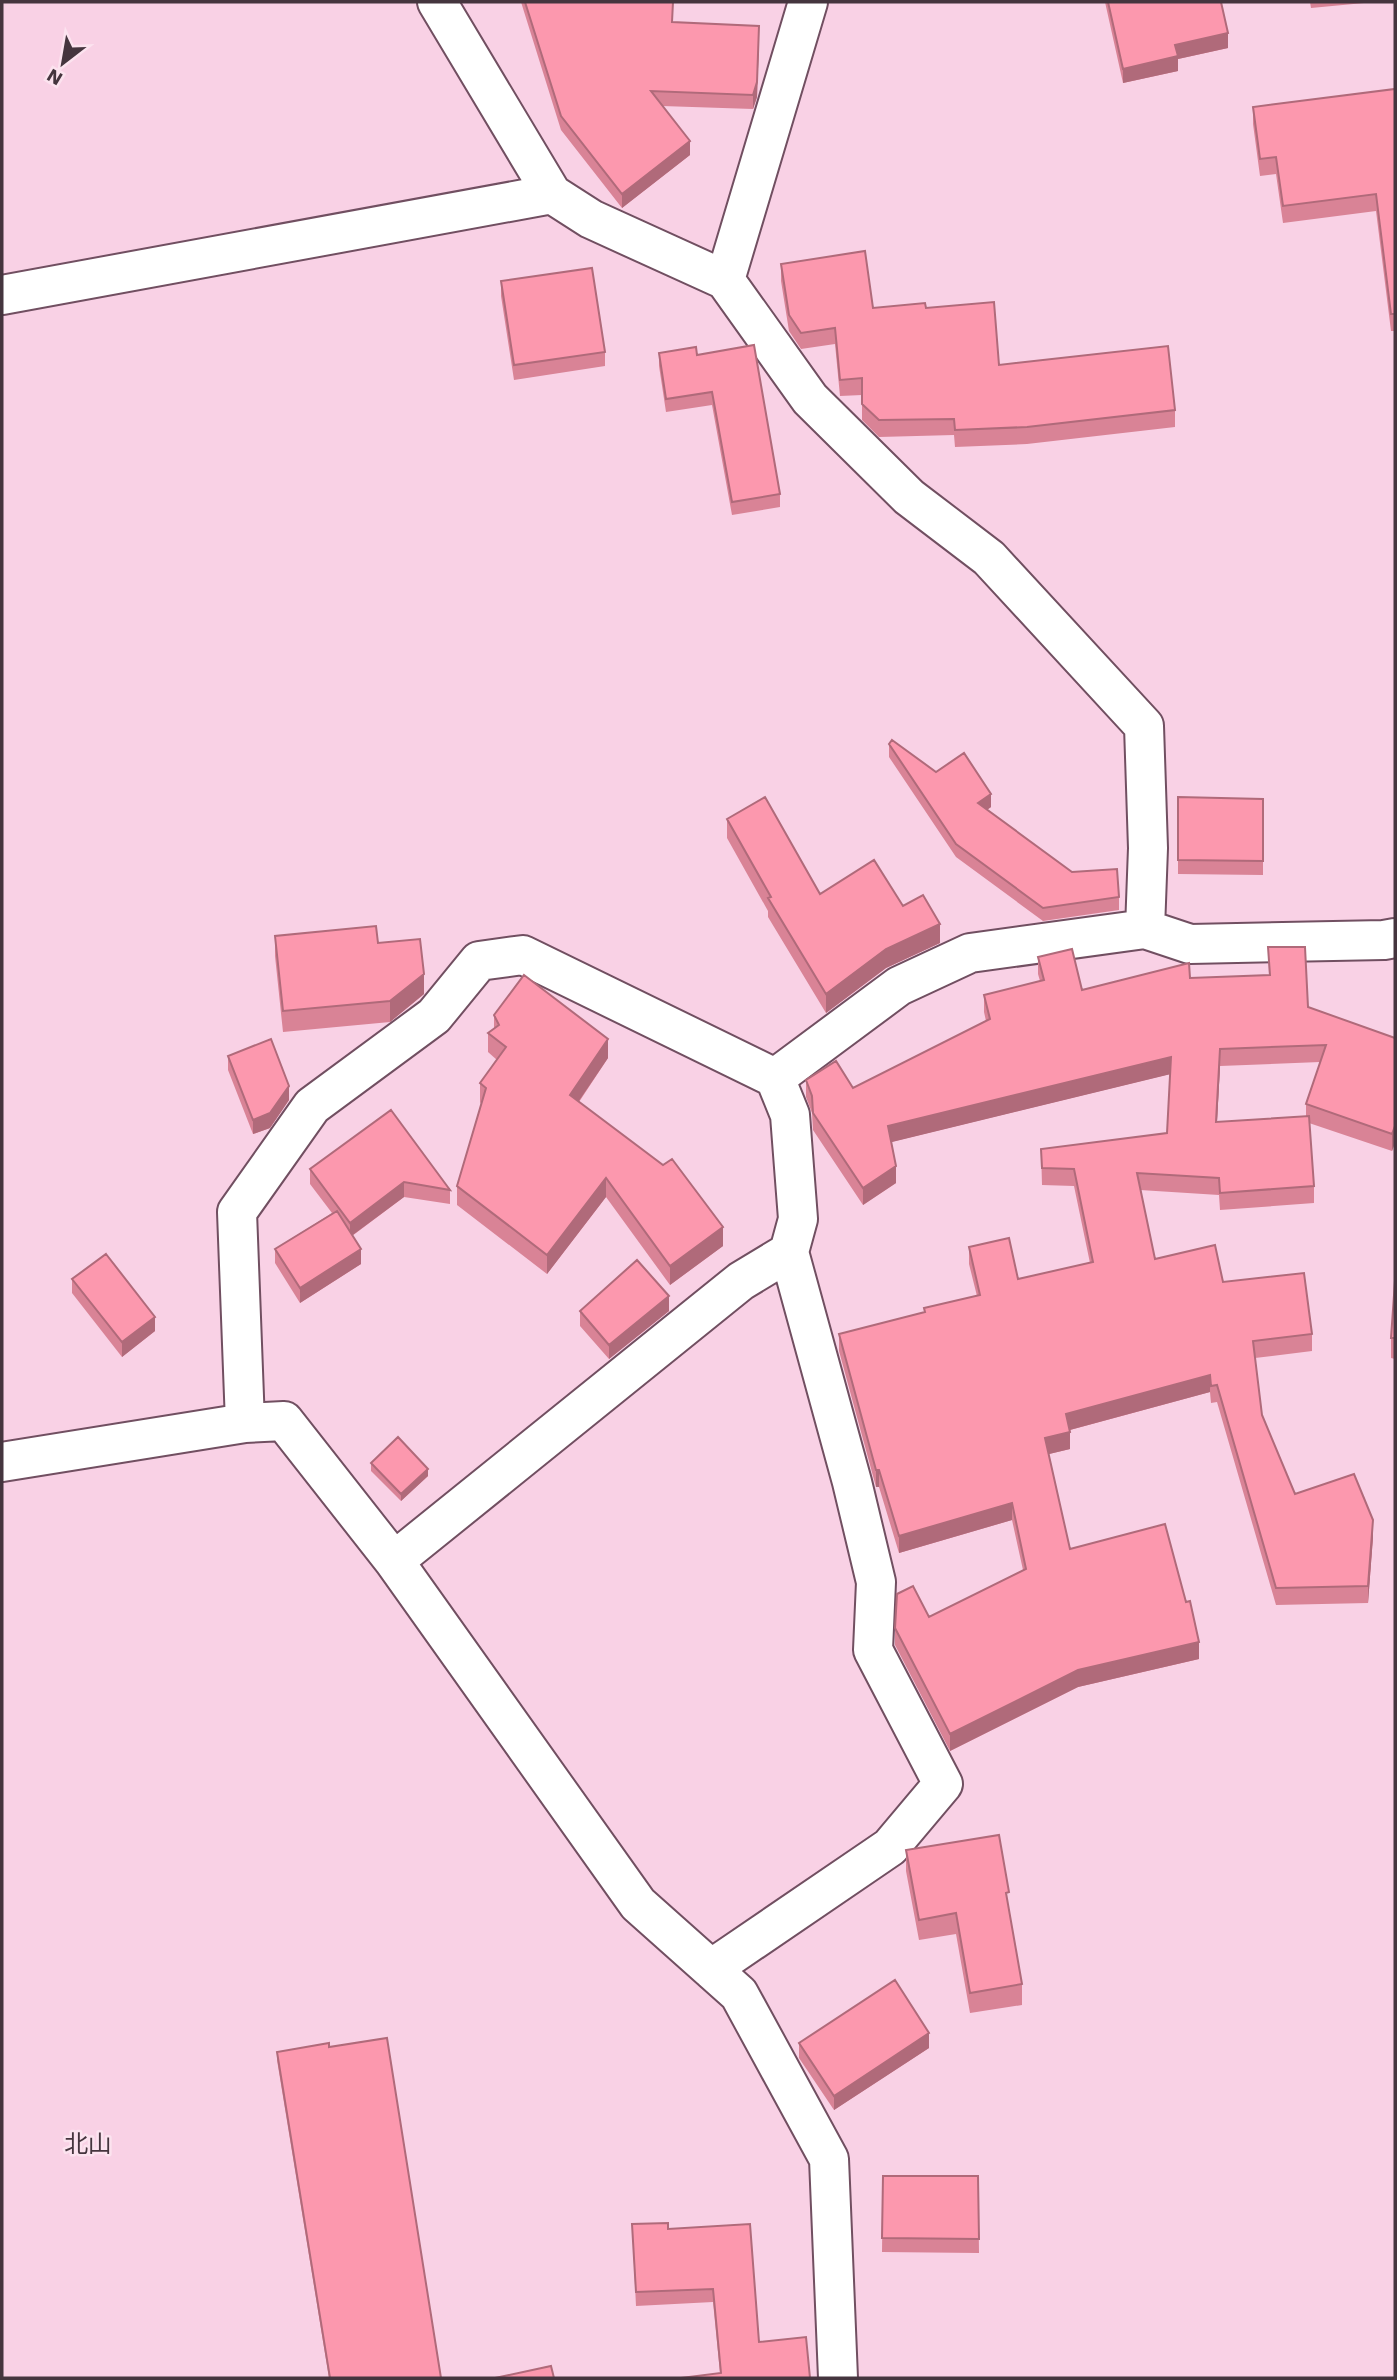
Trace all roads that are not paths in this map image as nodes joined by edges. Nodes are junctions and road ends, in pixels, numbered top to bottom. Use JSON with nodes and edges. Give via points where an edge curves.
{"nodes":[{"id":1,"x":438,"y":2,"type":"edge"},
{"id":2,"x":808,"y":2,"type":"edge"},
{"id":3,"x":552,"y":194,"type":"junction"},
{"id":4,"x":725,"y":280,"type":"junction"},
{"id":5,"x":2,"y":295,"type":"edge"},
{"id":6,"x":1145,"y":929,"type":"junction"},
{"id":7,"x":1395,"y":938,"type":"edge"},
{"id":8,"x":775,"y":1078,"type":"junction"},
{"id":9,"x":789,"y":1252,"type":"junction"},
{"id":10,"x":245,"y":1423,"type":"junction"},
{"id":11,"x":2,"y":1462,"type":"edge"},
{"id":12,"x":394,"y":1561,"type":"junction"},
{"id":13,"x":711,"y":1969,"type":"junction"},
{"id":14,"x":838,"y":2378,"type":"edge"}],
"edges":[{"from":1,"to":3,"type":"street"},
{"from":2,"to":4,"type":"street"},
{"from":3,"to":4,"type":"street","via":[[591,219]]},
{"from":3,"to":5,"type":"street"},
{"from":4,"to":6,"type":"street","via":[[810,399],[909,497],[989,558],[1144,726]]},
{"from":6,"to":7,"type":"street","via":[[1190,944]]},
{"from":6,"to":8,"type":"street","via":[[970,953],[899,986]]},
{"from":8,"to":9,"type":"street","via":[[790,1115],[798,1219]]},
{"from":8,"to":10,"type":"street","via":[[523,955],[479,961],[434,1016],[312,1106],[237,1212]]},
{"from":9,"to":12,"type":"street","via":[[741,1280]]},
{"from":9,"to":13,"type":"street","via":[[876,1582],[873,1650],[943,1784],[890,1847]]},
{"from":10,"to":11,"type":"street"},
{"from":10,"to":12,"type":"street","via":[[284,1421]]},
{"from":12,"to":13,"type":"street","via":[[638,1904]]},
{"from":13,"to":14,"type":"street","via":[[740,1994],[829,2159]]}]}
